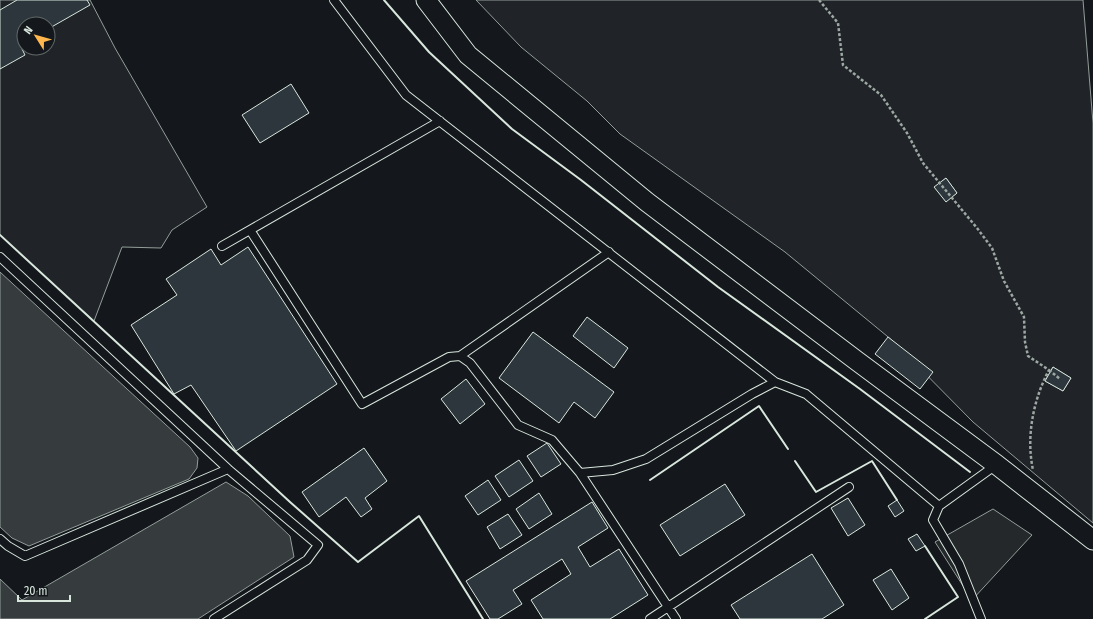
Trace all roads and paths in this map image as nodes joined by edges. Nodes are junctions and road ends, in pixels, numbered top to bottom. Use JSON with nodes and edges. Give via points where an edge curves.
{"nodes":[{"id":1,"x":334,"y":0,"type":"edge"},
{"id":2,"x":426,"y":0,"type":"edge"},
{"id":3,"x":819,"y":0,"type":"edge"},
{"id":4,"x":440,"y":121,"type":"junction"},
{"id":5,"x":250,"y":230,"type":"junction"},
{"id":6,"x":222,"y":246,"type":"dead end"},
{"id":7,"x":609,"y":252,"type":"junction"},
{"id":8,"x":0,"y":257,"type":"edge"},
{"id":9,"x":460,"y":356,"type":"junction"},
{"id":10,"x":1048,"y":370,"type":"junction"},
{"id":11,"x":1060,"y":379,"type":"dead end"},
{"id":12,"x":775,"y":382,"type":"junction"},
{"id":13,"x":997,"y":465,"type":"junction"},
{"id":14,"x":228,"y":469,"type":"junction"},
{"id":15,"x":580,"y":473,"type":"junction"},
{"id":16,"x":1035,"y":477,"type":"dead end"},
{"id":17,"x":849,"y":487,"type":"dead end"},
{"id":18,"x":939,"y":506,"type":"junction"},
{"id":19,"x":0,"y":539,"type":"edge"},
{"id":20,"x":1093,"y":540,"type":"edge"},
{"id":21,"x":668,"y":607,"type":"junction"},
{"id":22,"x":214,"y":619,"type":"edge"},
{"id":23,"x":650,"y":619,"type":"edge"},
{"id":24,"x":676,"y":619,"type":"edge"},
{"id":25,"x":981,"y":619,"type":"edge"}],
"edges":[{"from":1,"to":4,"type":"lane","via":[[406,95]]},
{"from":2,"to":13,"type":"street","via":[[468,55],[647,202]]},
{"from":3,"to":10,"type":"path","via":[[838,23],[843,65],[880,95],[907,132],[923,163],[992,248],[1004,281],[1024,317],[1028,356]]},
{"from":4,"to":5,"type":"lane"},
{"from":4,"to":7,"type":"lane"},
{"from":5,"to":6,"type":"lane"},
{"from":5,"to":9,"type":"lane","via":[[362,404],[449,356]]},
{"from":7,"to":9,"type":"lane"},
{"from":7,"to":12,"type":"lane"},
{"from":8,"to":14,"type":"lane"},
{"from":9,"to":15,"type":"lane","via":[[470,362],[518,425],[552,440]]},
{"from":10,"to":11,"type":"path"},
{"from":10,"to":16,"type":"path","via":[[1040,386],[1033,412],[1030,457]]},
{"from":12,"to":15,"type":"lane","via":[[646,459],[613,470]]},
{"from":12,"to":18,"type":"lane","via":[[806,394]]},
{"from":13,"to":18,"type":"lane"},
{"from":13,"to":20,"type":"street"},
{"from":14,"to":19,"type":"lane","via":[[25,556]]},
{"from":14,"to":22,"type":"lane","via":[[318,546],[307,560]]},
{"from":15,"to":21,"type":"lane"},
{"from":17,"to":21,"type":"lane"},
{"from":18,"to":25,"type":"lane","via":[[934,520],[959,564]]},
{"from":21,"to":23,"type":"lane"},
{"from":21,"to":24,"type":"lane"}]}
